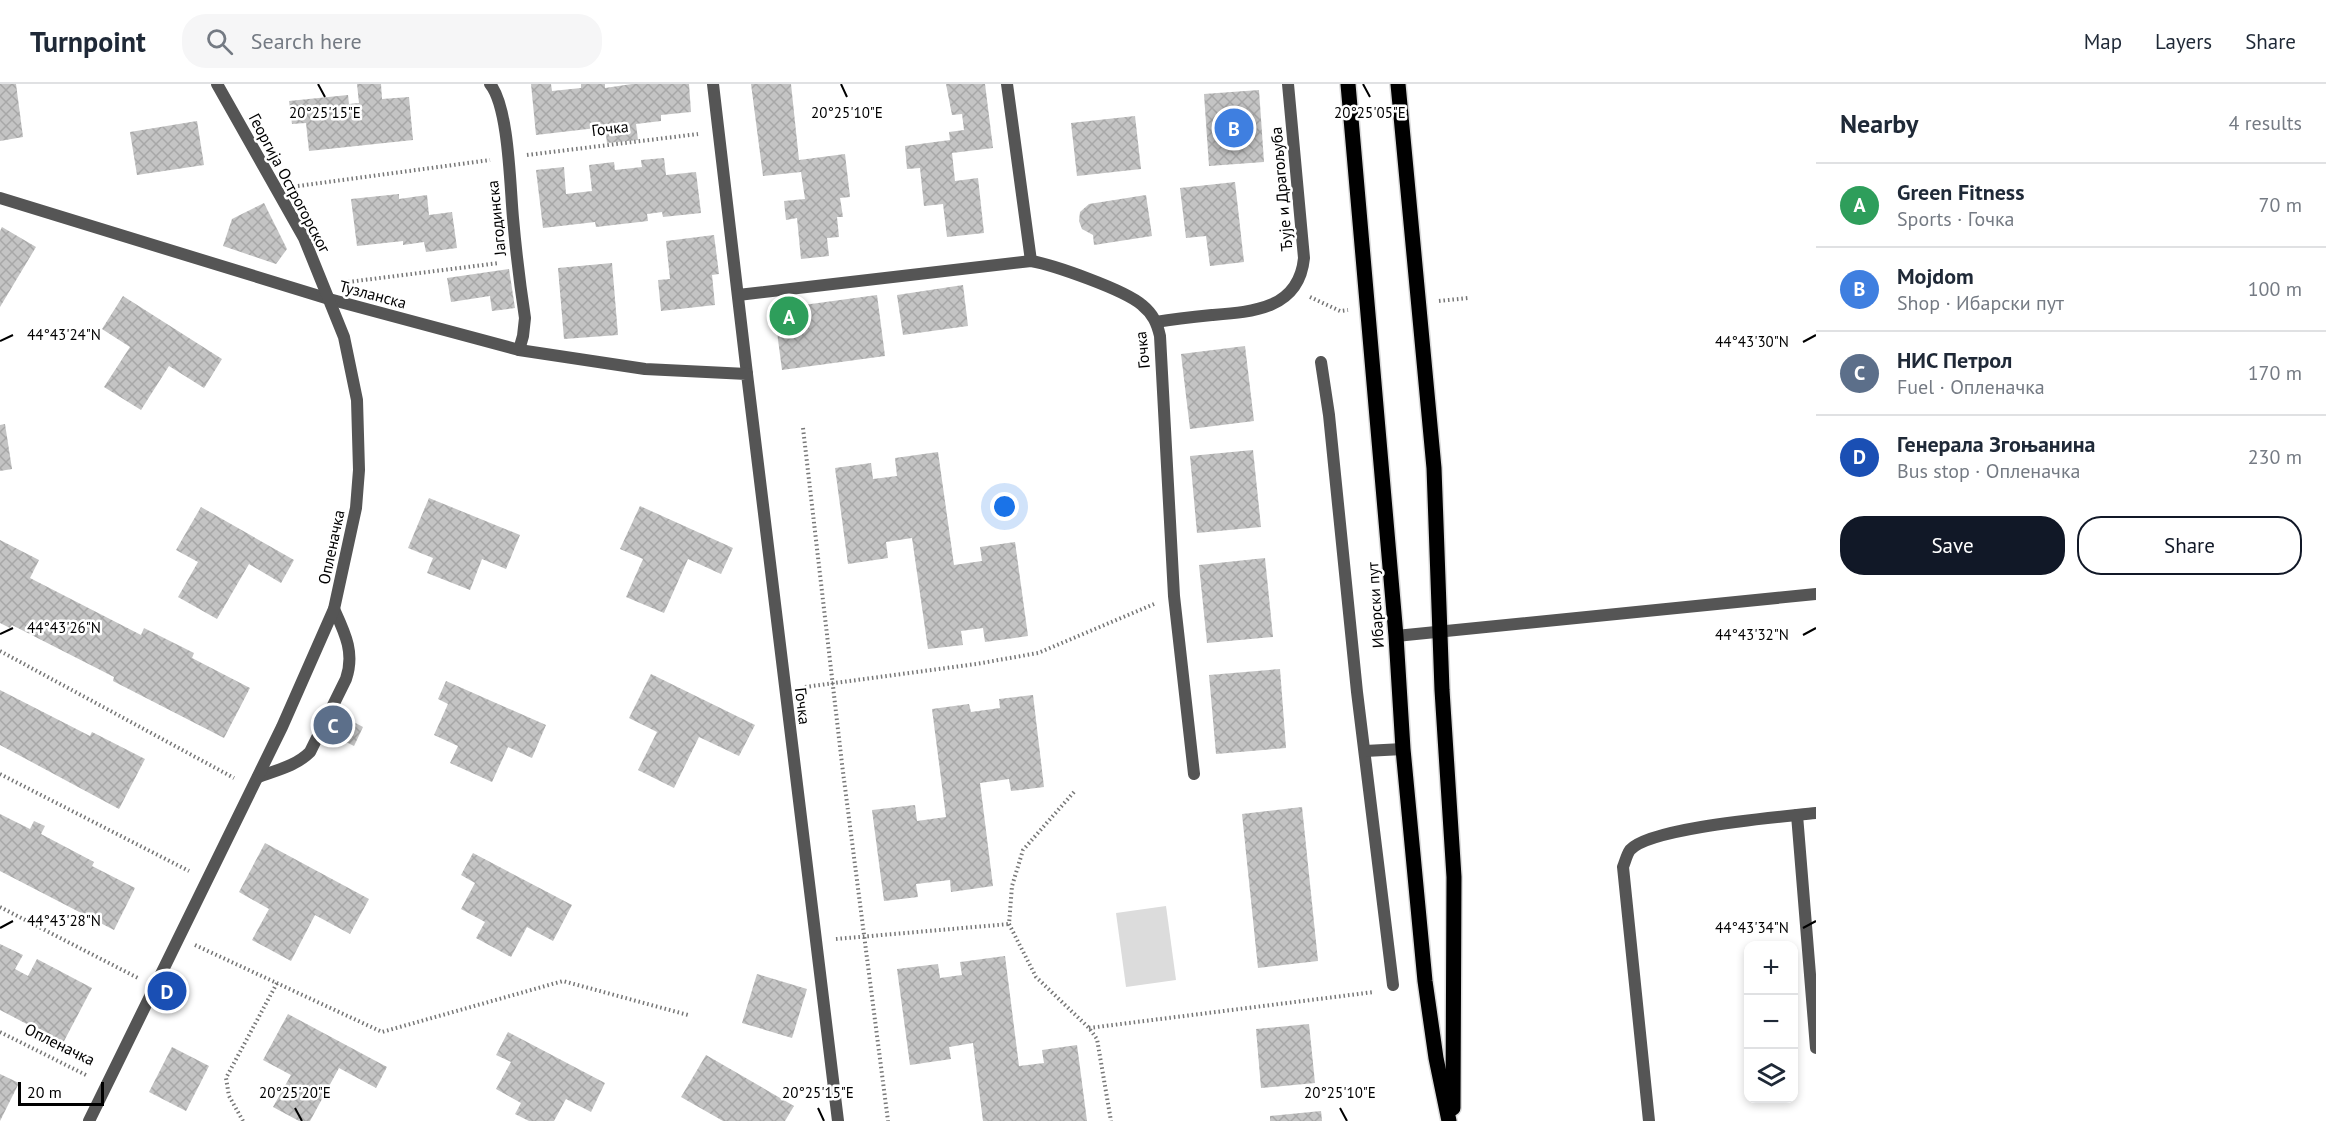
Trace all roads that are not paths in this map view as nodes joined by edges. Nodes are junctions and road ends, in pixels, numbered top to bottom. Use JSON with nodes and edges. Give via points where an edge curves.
{"nodes":[{"id":1,"x":217,"y":84,"type":"edge"},
{"id":2,"x":490,"y":84,"type":"edge"},
{"id":3,"x":712,"y":84,"type":"edge"},
{"id":4,"x":1007,"y":84,"type":"edge"},
{"id":5,"x":1288,"y":84,"type":"edge"},
{"id":6,"x":1348,"y":84,"type":"edge"},
{"id":7,"x":1398,"y":84,"type":"edge"},
{"id":8,"x":0,"y":198,"type":"edge"},
{"id":9,"x":1030,"y":261,"type":"junction"},
{"id":10,"x":738,"y":295,"type":"junction"},
{"id":11,"x":329,"y":299,"type":"junction"},
{"id":12,"x":1156,"y":322,"type":"junction"},
{"id":13,"x":519,"y":350,"type":"junction"},
{"id":14,"x":1321,"y":362,"type":"dead end"},
{"id":15,"x":747,"y":374,"type":"junction"},
{"id":16,"x":1816,"y":594,"type":"edge"},
{"id":17,"x":334,"y":609,"type":"junction"},
{"id":18,"x":1440,"y":633,"type":"junction"},
{"id":19,"x":1396,"y":636,"type":"junction"},
{"id":20,"x":1403,"y":749,"type":"junction"},
{"id":21,"x":1365,"y":751,"type":"junction"},
{"id":22,"x":1194,"y":774,"type":"dead end"},
{"id":23,"x":255,"y":782,"type":"junction"},
{"id":24,"x":1816,"y":813,"type":"edge"},
{"id":25,"x":1797,"y":815,"type":"junction"},
{"id":26,"x":1387,"y":988,"type":"road end"},
{"id":27,"x":1816,"y":1048,"type":"edge"},
{"id":28,"x":89,"y":1121,"type":"edge"},
{"id":29,"x":838,"y":1121,"type":"edge"},
{"id":30,"x":1451,"y":1121,"type":"edge"},
{"id":31,"x":1649,"y":1121,"type":"edge"}],
"edges":[{"from":1,"to":11,"type":"street","name":"Георгија Острогорског","via":[[304,238]]},
{"from":2,"to":13,"type":"street","name":"Јагодинска","via":[[501,111],[525,318]]},
{"from":3,"to":10,"type":"street","name":"Гочка"},
{"from":4,"to":9,"type":"street"},
{"from":5,"to":12,"type":"street","name":"Ђује и Драгољуба","via":[[1304,258],[1299,279],[1275,303],[1255,311]]},
{"from":6,"to":19,"type":"main road","name":"Ибарски пут"},
{"from":7,"to":18,"type":"main road","name":"Ибарски пут","via":[[1434,468]]},
{"from":8,"to":11,"type":"street","name":"Тузланска"},
{"from":9,"to":10,"type":"street","name":"Гочка"},
{"from":9,"to":12,"type":"street","name":"Гочка","via":[[1056,267],[1132,298]]},
{"from":10,"to":15,"type":"street","name":"Гочка"},
{"from":11,"to":13,"type":"street","name":"Тузланска"},
{"from":11,"to":17,"type":"street","name":"Опленачка","via":[[351,367],[359,431],[356,508]]},
{"from":12,"to":22,"type":"street","name":"Гочка","via":[[1160,336],[1174,596]]},
{"from":13,"to":15,"type":"street","name":"Тузланска","via":[[645,369]]},
{"from":14,"to":21,"type":"street"},
{"from":15,"to":29,"type":"street","name":"Гочка"},
{"from":16,"to":18,"type":"street"},
{"from":17,"to":23,"type":"street","name":"Опленачка"},
{"from":17,"to":23,"type":"street","via":[[350,653],[346,680],[310,752],[293,765]]},
{"from":18,"to":19,"type":"street"},
{"from":18,"to":30,"type":"main road","name":"Ибарски пут","via":[[1454,877]]},
{"from":19,"to":20,"type":"main road","name":"Ибарски пут"},
{"from":20,"to":21,"type":"street"},
{"from":20,"to":30,"type":"main road","name":"Ибарски пут","via":[[1425,981],[1436,1058]]},
{"from":21,"to":26,"type":"street"},
{"from":23,"to":28,"type":"street","name":"Опленачка"},
{"from":24,"to":25,"type":"street"},
{"from":25,"to":27,"type":"street"},
{"from":25,"to":31,"type":"street","via":[[1700,826],[1647,839],[1630,850],[1623,867]]}]}
